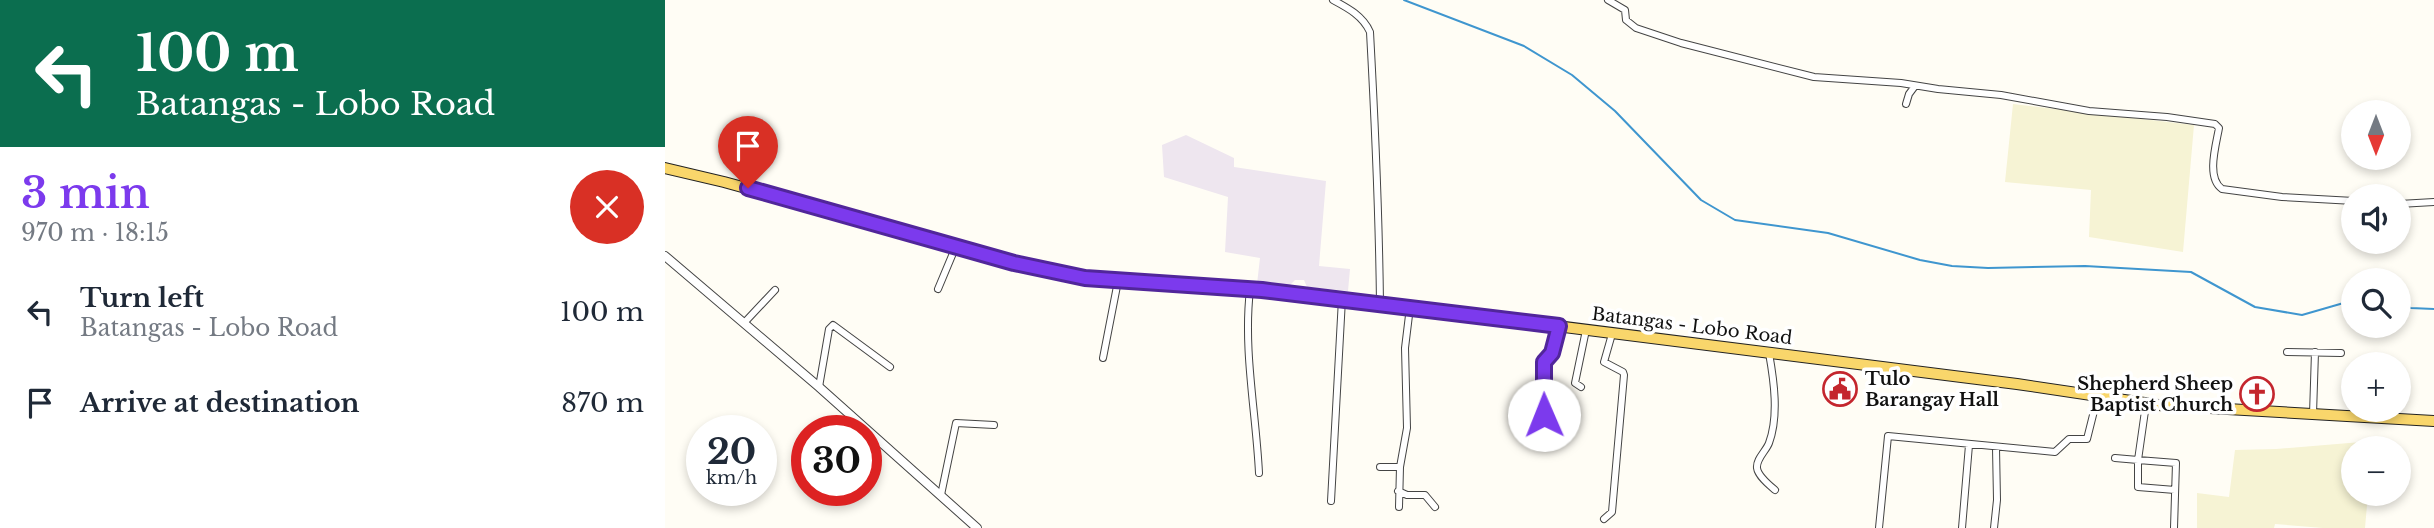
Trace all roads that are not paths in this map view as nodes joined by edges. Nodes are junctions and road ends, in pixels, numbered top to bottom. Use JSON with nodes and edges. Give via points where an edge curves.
{"nodes":[{"id":1,"x":1333,"y":0,"type":"edge"},
{"id":2,"x":1608,"y":0,"type":"edge"},
{"id":3,"x":1915,"y":86,"type":"junction"},
{"id":4,"x":1906,"y":104,"type":"dead end"},
{"id":5,"x":665,"y":168,"type":"edge"},
{"id":6,"x":2341,"y":200,"type":"edge"},
{"id":7,"x":2434,"y":202,"type":"edge"},
{"id":8,"x":2411,"y":203,"type":"edge"},
{"id":9,"x":956,"y":247,"type":"junction"},
{"id":10,"x":665,"y":256,"type":"edge"},
{"id":11,"x":1118,"y":281,"type":"junction"},
{"id":12,"x":938,"y":289,"type":"dead end"},
{"id":13,"x":775,"y":290,"type":"dead end"},
{"id":14,"x":1250,"y":290,"type":"junction"},
{"id":15,"x":1342,"y":299,"type":"junction"},
{"id":16,"x":1380,"y":304,"type":"junction"},
{"id":17,"x":1410,"y":307,"type":"junction"},
{"id":18,"x":744,"y":323,"type":"junction"},
{"id":19,"x":1559,"y":326,"type":"junction"},
{"id":20,"x":1585,"y":330,"type":"junction"},
{"id":21,"x":1612,"y":334,"type":"junction"},
{"id":22,"x":2287,"y":352,"type":"dead end"},
{"id":23,"x":2315,"y":352,"type":"junction"},
{"id":24,"x":1769,"y":353,"type":"junction"},
{"id":25,"x":2341,"y":353,"type":"dead end"},
{"id":26,"x":1103,"y":358,"type":"dead end"},
{"id":27,"x":890,"y":367,"type":"dead end"},
{"id":28,"x":819,"y":387,"type":"junction"},
{"id":29,"x":1581,"y":387,"type":"dead end"},
{"id":30,"x":2098,"y":395,"type":"junction"},
{"id":31,"x":2146,"y":404,"type":"junction"},
{"id":32,"x":2313,"y":414,"type":"junction"},
{"id":33,"x":2434,"y":421,"type":"edge"},
{"id":34,"x":994,"y":425,"type":"dead end"},
{"id":35,"x":1565,"y":434,"type":"dead end"},
{"id":36,"x":1969,"y":445,"type":"junction"},
{"id":37,"x":1996,"y":447,"type":"junction"},
{"id":38,"x":2115,"y":458,"type":"dead end"},
{"id":39,"x":2138,"y":460,"type":"junction"},
{"id":40,"x":1380,"y":467,"type":"dead end"},
{"id":41,"x":1400,"y":467,"type":"junction"},
{"id":42,"x":1259,"y":473,"type":"dead end"},
{"id":43,"x":1775,"y":490,"type":"dead end"},
{"id":44,"x":2175,"y":490,"type":"junction"},
{"id":45,"x":1398,"y":491,"type":"junction"},
{"id":46,"x":941,"y":495,"type":"junction"},
{"id":47,"x":1331,"y":501,"type":"dead end"},
{"id":48,"x":1399,"y":507,"type":"dead end"},
{"id":49,"x":1435,"y":508,"type":"dead end"},
{"id":50,"x":1604,"y":519,"type":"dead end"},
{"id":51,"x":977,"y":528,"type":"edge"},
{"id":52,"x":1879,"y":528,"type":"edge"},
{"id":53,"x":1962,"y":528,"type":"edge"},
{"id":54,"x":1993,"y":528,"type":"edge"},
{"id":55,"x":2174,"y":528,"type":"edge"}],
"edges":[{"from":1,"to":16,"type":"street","via":[[1357,15],[1370,32]]},
{"from":2,"to":3,"type":"street","via":[[1626,10],[1626,20],[1636,28],[1692,46],[1814,77]]},
{"from":3,"to":4,"type":"street"},
{"from":3,"to":6,"type":"street","via":[[2215,124],[2219,128],[2217,186]]},
{"from":5,"to":9,"type":"main road","name":"Batangas - Lobo Road"},
{"from":7,"to":8,"type":"street"},
{"from":9,"to":11,"type":"main road","name":"Batangas - Lobo Road","via":[[1052,272]]},
{"from":9,"to":12,"type":"street"},
{"from":10,"to":18,"type":"street"},
{"from":11,"to":14,"type":"main road","name":"Batangas - Lobo Road"},
{"from":11,"to":26,"type":"street"},
{"from":13,"to":18,"type":"street"},
{"from":14,"to":15,"type":"main road","name":"Batangas - Lobo Road"},
{"from":14,"to":42,"type":"street","via":[[1248,347]]},
{"from":15,"to":16,"type":"main road","name":"Batangas - Lobo Road"},
{"from":15,"to":47,"type":"street"},
{"from":16,"to":17,"type":"main road","name":"Batangas - Lobo Road"},
{"from":17,"to":19,"type":"main road","name":"Batangas - Lobo Road"},
{"from":17,"to":41,"type":"street","via":[[1405,348],[1407,428]]},
{"from":18,"to":28,"type":"street"},
{"from":19,"to":20,"type":"main road","name":"Batangas - Lobo Road"},
{"from":19,"to":35,"type":"street","via":[[1552,353],[1544,362],[1544,415]]},
{"from":20,"to":21,"type":"main road","name":"Batangas - Lobo Road"},
{"from":20,"to":29,"type":"street","via":[[1575,383]]},
{"from":21,"to":24,"type":"main road","name":"Batangas - Lobo Road"},
{"from":21,"to":50,"type":"street","via":[[1604,362],[1624,375],[1612,512]]},
{"from":22,"to":23,"type":"street"},
{"from":23,"to":25,"type":"street"},
{"from":23,"to":32,"type":"street"},
{"from":24,"to":30,"type":"main road","name":"Batangas - Lobo Road"},
{"from":24,"to":43,"type":"street","via":[[1774,383],[1772,424],[1757,466]]},
{"from":27,"to":28,"type":"street","via":[[833,326]]},
{"from":28,"to":46,"type":"street"},
{"from":30,"to":31,"type":"main road","name":"Batangas - Lobo Road"},
{"from":30,"to":37,"type":"street","via":[[2087,439],[2070,439],[2055,452]]},
{"from":31,"to":32,"type":"main road","name":"Batangas - Lobo Road"},
{"from":31,"to":39,"type":"street"},
{"from":32,"to":33,"type":"main road","name":"Batangas - Lobo Road"},
{"from":34,"to":46,"type":"street","via":[[955,423]]},
{"from":36,"to":37,"type":"street"},
{"from":36,"to":52,"type":"street","via":[[1888,436]]},
{"from":36,"to":53,"type":"street"},
{"from":37,"to":54,"type":"street"},
{"from":38,"to":39,"type":"street"},
{"from":39,"to":44,"type":"street","via":[[2138,487]]},
{"from":39,"to":44,"type":"street","via":[[2176,463]]},
{"from":40,"to":41,"type":"street"},
{"from":41,"to":45,"type":"street"},
{"from":44,"to":55,"type":"street"},
{"from":45,"to":48,"type":"street"},
{"from":45,"to":49,"type":"street","via":[[1425,495]]},
{"from":46,"to":51,"type":"street"}]}
